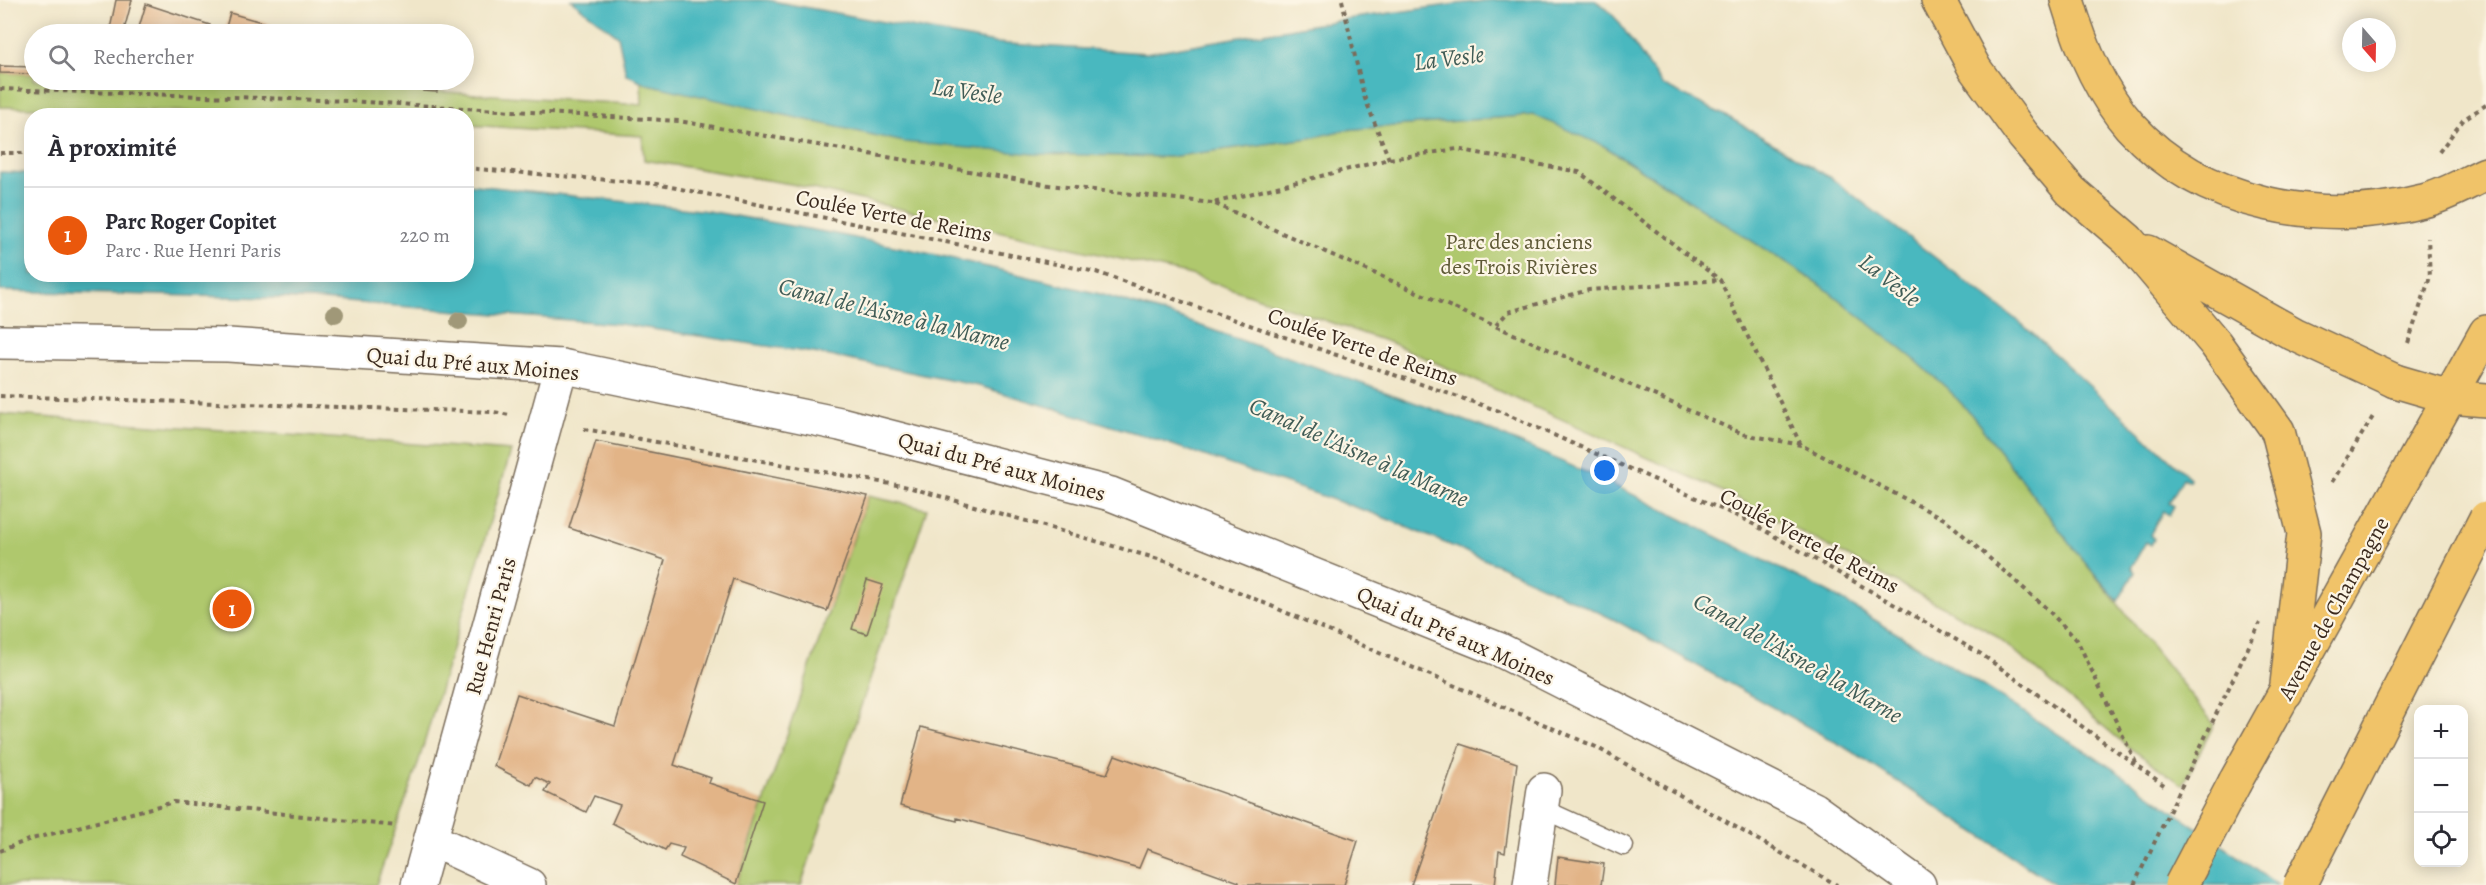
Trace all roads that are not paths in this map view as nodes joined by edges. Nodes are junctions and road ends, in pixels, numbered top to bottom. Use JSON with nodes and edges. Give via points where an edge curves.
{"nodes":[{"id":1,"x":1938,"y":0,"type":"edge"},
{"id":2,"x":2067,"y":0,"type":"edge"},
{"id":3,"x":2486,"y":174,"type":"edge"},
{"id":4,"x":2128,"y":240,"type":"junction"},
{"id":5,"x":2486,"y":332,"type":"edge"},
{"id":6,"x":0,"y":342,"type":"edge"},
{"id":7,"x":561,"y":366,"type":"junction"},
{"id":8,"x":2450,"y":397,"type":"junction"},
{"id":9,"x":2486,"y":400,"type":"edge"},
{"id":10,"x":2486,"y":518,"type":"edge"},
{"id":11,"x":2286,"y":693,"type":"junction"},
{"id":12,"x":1542,"y":799,"type":"joint"},
{"id":13,"x":432,"y":840,"type":"junction"},
{"id":14,"x":1624,"y":846,"type":"dead end"},
{"id":15,"x":418,"y":885,"type":"edge"},
{"id":16,"x":530,"y":885,"type":"edge"},
{"id":17,"x":1530,"y":885,"type":"edge"},
{"id":18,"x":1919,"y":885,"type":"edge"},
{"id":19,"x":2181,"y":885,"type":"edge"},
{"id":20,"x":2300,"y":885,"type":"edge"}],
"edges":[{"from":1,"to":4,"type":"main road","via":[[1975,69],[2023,135],[2071,191]]},
{"from":2,"to":3,"type":"main road","via":[[2100,82],[2129,125],[2168,161],[2218,190],[2268,205],[2376,211],[2426,201]]},
{"from":4,"to":8,"type":"main road","via":[[2295,334],[2395,381]]},
{"from":4,"to":11,"type":"main road","via":[[2215,344],[2278,431],[2304,533]]},
{"from":5,"to":8,"type":"main road","name":"Avenue de Champagne"},
{"from":6,"to":7,"type":"street","name":"Quai du Pré aux Moines","via":[[228,345]]},
{"from":7,"to":13,"type":"street","name":"Rue Henri Paris"},
{"from":7,"to":18,"type":"street","name":"Quai du Pré aux Moines","via":[[840,423],[1111,494],[1498,649],[1813,809]]},
{"from":8,"to":9,"type":"main road"},
{"from":8,"to":11,"type":"main road","name":"Avenue de Champagne"},
{"from":10,"to":20,"type":"main road","bridge":true},
{"from":11,"to":19,"type":"main road","name":"Avenue de Champagne","bridge":true},
{"from":12,"to":14,"type":"lane"},
{"from":12,"to":17,"type":"street"},
{"from":13,"to":15,"type":"street","name":"Rue Henri Paris"},
{"from":13,"to":16,"type":"street"}]}
